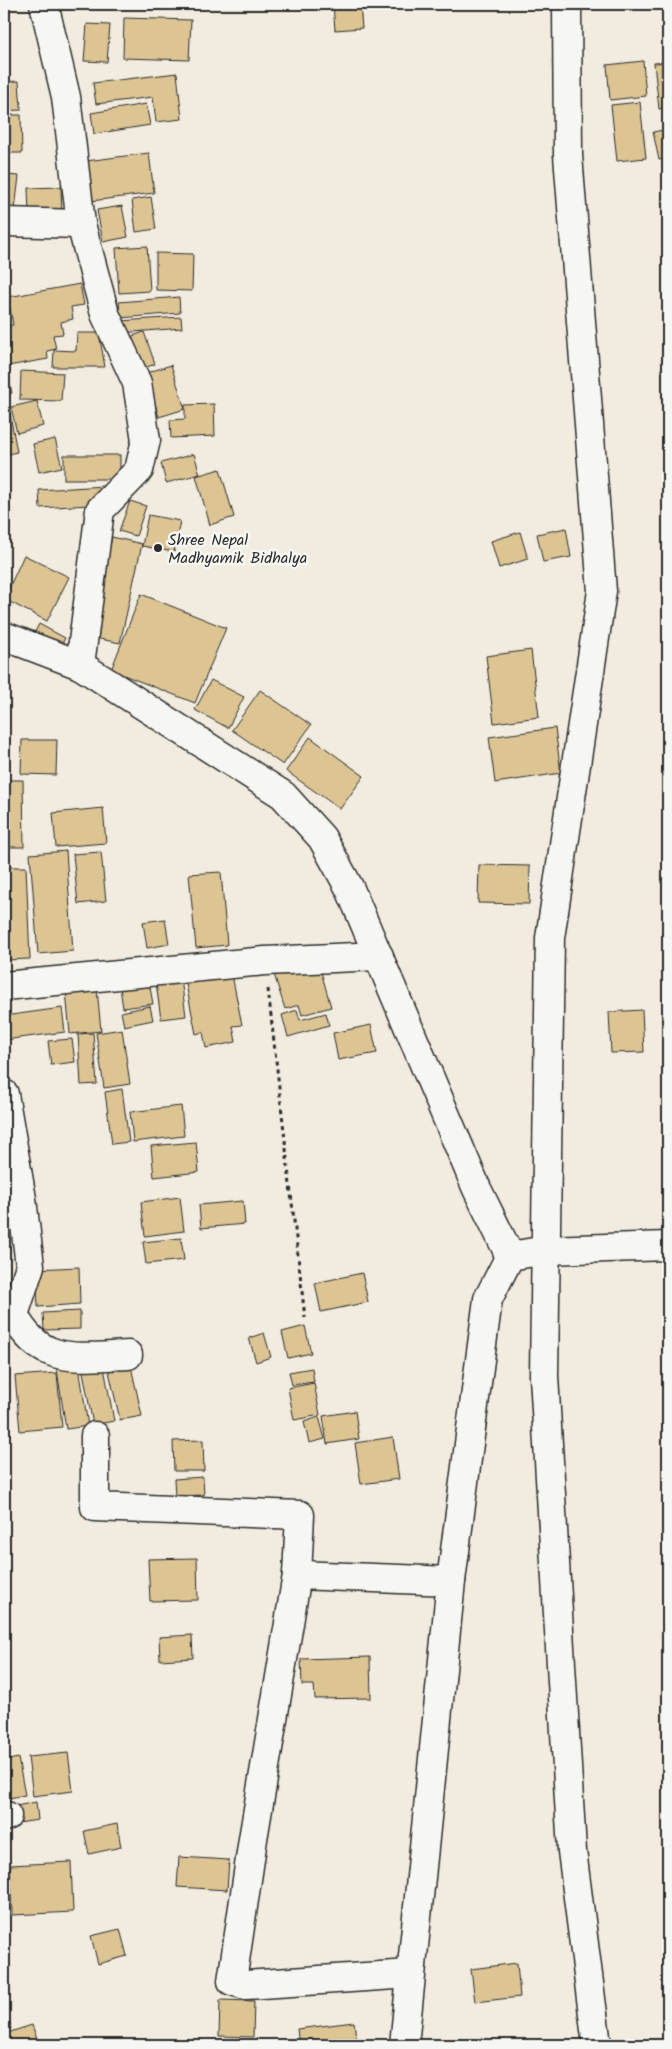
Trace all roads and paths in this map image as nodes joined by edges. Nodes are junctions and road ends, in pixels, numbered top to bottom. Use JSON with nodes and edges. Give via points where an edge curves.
{"nodes":[{"id":1,"x":44,"y":4,"type":"edge"},
{"id":2,"x":567,"y":4,"type":"edge"},
{"id":3,"x":4,"y":222,"type":"edge"},
{"id":4,"x":82,"y":224,"type":"junction"},
{"id":5,"x":4,"y":636,"type":"edge"},
{"id":6,"x":80,"y":665,"type":"junction"},
{"id":7,"x":379,"y":956,"type":"junction"},
{"id":8,"x":265,"y":961,"type":"junction"},
{"id":9,"x":4,"y":986,"type":"edge"},
{"id":10,"x":4,"y":1094,"type":"edge"},
{"id":11,"x":668,"y":1246,"type":"edge"},
{"id":12,"x":546,"y":1250,"type":"junction"},
{"id":13,"x":510,"y":1256,"type":"junction"},
{"id":14,"x":305,"y":1318,"type":"dead end"},
{"id":15,"x":128,"y":1355,"type":"dead end"},
{"id":16,"x":95,"y":1436,"type":"dead end"},
{"id":17,"x":297,"y":1575,"type":"junction"},
{"id":18,"x":451,"y":1581,"type":"junction"},
{"id":19,"x":410,"y":1974,"type":"junction"},
{"id":20,"x":404,"y":2045,"type":"edge"},
{"id":21,"x":597,"y":2045,"type":"edge"}],
"edges":[{"from":1,"to":4,"type":"street","via":[[66,97]]},
{"from":2,"to":12,"type":"street","via":[[568,155],[602,591],[550,938]]},
{"from":3,"to":4,"type":"street"},
{"from":4,"to":6,"type":"street","via":[[105,314],[137,383],[146,440],[139,470],[100,510]]},
{"from":5,"to":6,"type":"street"},
{"from":6,"to":7,"type":"street","via":[[284,795],[322,838],[350,889]]},
{"from":7,"to":8,"type":"street"},
{"from":7,"to":13,"type":"street","via":[[477,1189]]},
{"from":8,"to":9,"type":"street"},
{"from":8,"to":14,"type":"path"},
{"from":10,"to":15,"type":"street","via":[[30,1266],[14,1315],[24,1334],[42,1349],[74,1358]]},
{"from":11,"to":12,"type":"street"},
{"from":12,"to":13,"type":"street"},
{"from":12,"to":21,"type":"street","via":[[544,1376],[572,1851]]},
{"from":13,"to":18,"type":"street","via":[[488,1299]]},
{"from":16,"to":17,"type":"street","via":[[96,1507],[300,1515]]},
{"from":17,"to":18,"type":"street"},
{"from":17,"to":19,"type":"street","via":[[232,1981],[246,1985]]},
{"from":18,"to":19,"type":"street"},
{"from":19,"to":20,"type":"street"}]}
